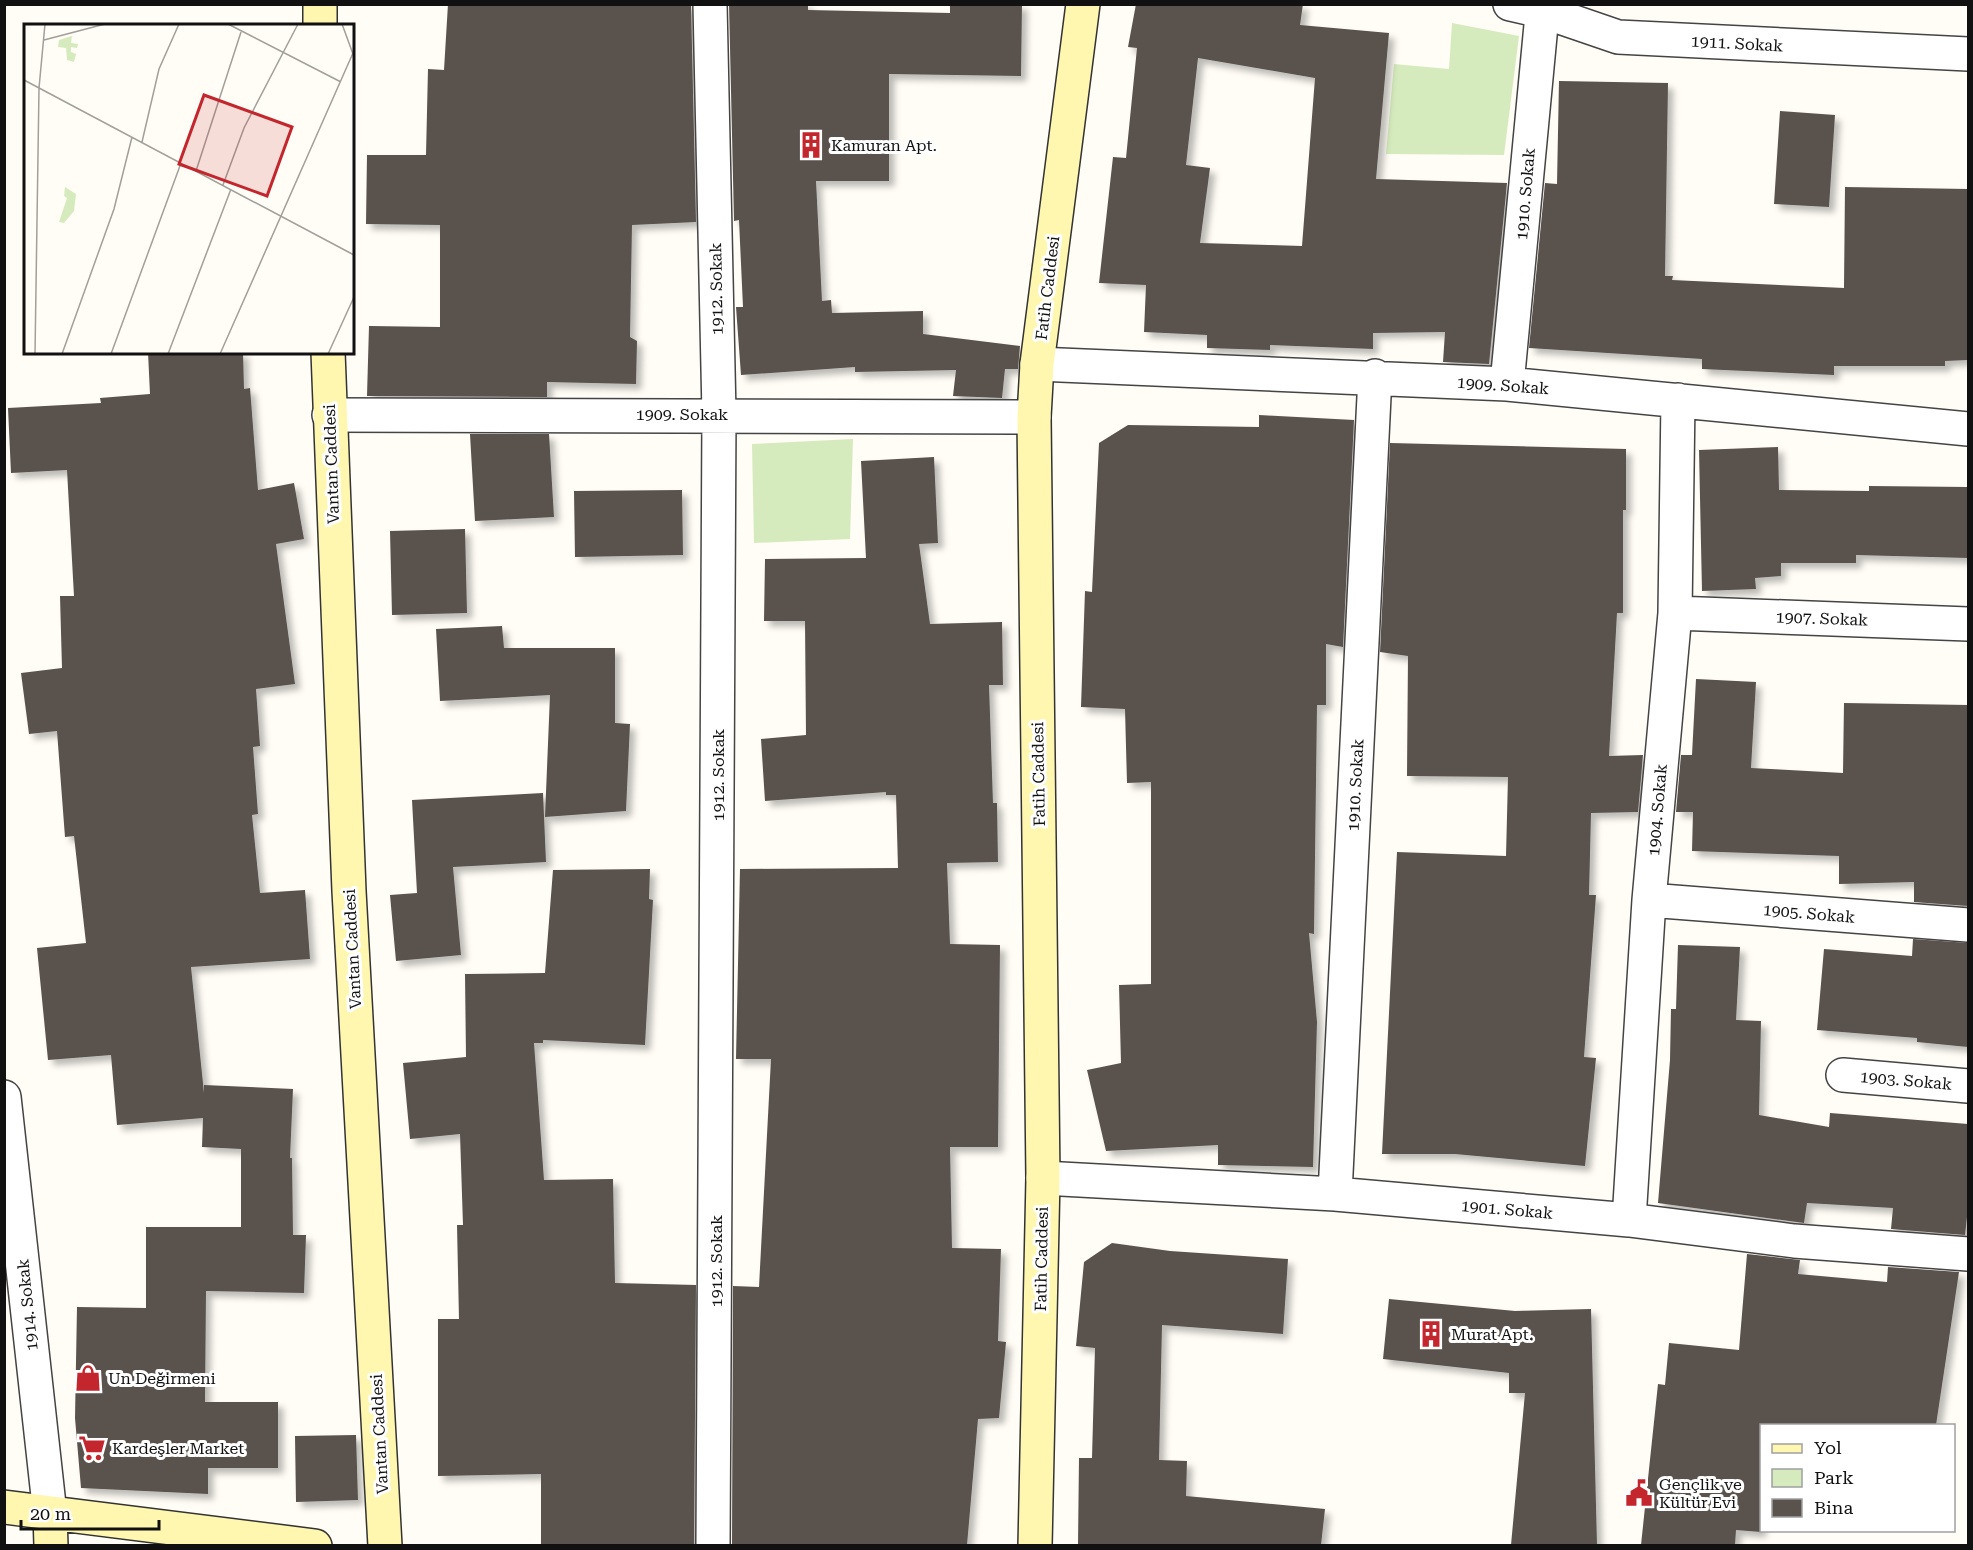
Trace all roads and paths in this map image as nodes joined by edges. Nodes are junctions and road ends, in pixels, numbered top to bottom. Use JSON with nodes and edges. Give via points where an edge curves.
{"nodes":[{"id":1,"x":320,"y":4,"type":"edge"},
{"id":2,"x":710,"y":4,"type":"edge"},
{"id":3,"x":1083,"y":4,"type":"edge"},
{"id":4,"x":1510,"y":4,"type":"edge"},
{"id":5,"x":1543,"y":8,"type":"edge"},
{"id":6,"x":320,"y":24,"type":"edge"},
{"id":7,"x":1968,"y":54,"type":"edge"},
{"id":8,"x":328,"y":354,"type":"edge"},
{"id":9,"x":1037,"y":364,"type":"junction"},
{"id":10,"x":1375,"y":376,"type":"junction"},
{"id":11,"x":1507,"y":384,"type":"junction"},
{"id":12,"x":1678,"y":400,"type":"junction"},
{"id":13,"x":719,"y":414,"type":"junction"},
{"id":14,"x":329,"y":415,"type":"junction"},
{"id":15,"x":1034,"y":417,"type":"junction"},
{"id":16,"x":1968,"y":429,"type":"edge"},
{"id":17,"x":1675,"y":613,"type":"junction"},
{"id":18,"x":1968,"y":624,"type":"edge"},
{"id":19,"x":1649,"y":900,"type":"junction"},
{"id":20,"x":1968,"y":925,"type":"edge"},
{"id":21,"x":1843,"y":1075,"type":"dead end"},
{"id":22,"x":1968,"y":1086,"type":"edge"},
{"id":23,"x":4,"y":1097,"type":"edge"},
{"id":24,"x":1043,"y":1178,"type":"junction"},
{"id":25,"x":1335,"y":1194,"type":"junction"},
{"id":26,"x":1629,"y":1220,"type":"junction"},
{"id":27,"x":1968,"y":1254,"type":"edge"},
{"id":28,"x":4,"y":1507,"type":"edge"},
{"id":29,"x":50,"y":1514,"type":"junction"},
{"id":30,"x":51,"y":1545,"type":"edge"},
{"id":31,"x":315,"y":1545,"type":"edge"},
{"id":32,"x":385,"y":1545,"type":"edge"},
{"id":33,"x":713,"y":1545,"type":"edge"},
{"id":34,"x":1035,"y":1545,"type":"edge"}],
"edges":[{"from":1,"to":6,"type":"street"},
{"from":2,"to":13,"type":"street","name":"1912. Sokak"},
{"from":3,"to":9,"type":"street","name":"Fatih Caddesi"},
{"from":4,"to":5,"type":"street","name":"1911. Sokak"},
{"from":5,"to":7,"type":"street","name":"1911. Sokak","via":[[1618,37]]},
{"from":5,"to":11,"type":"street","name":"1910. Sokak"},
{"from":8,"to":14,"type":"street","name":"Vantan Caddesi"},
{"from":9,"to":10,"type":"street","name":"1909. Sokak"},
{"from":9,"to":15,"type":"street","name":"Fatih Caddesi"},
{"from":10,"to":11,"type":"street","name":"1909. Sokak"},
{"from":10,"to":25,"type":"street","name":"1910. Sokak"},
{"from":11,"to":12,"type":"street","name":"1909. Sokak"},
{"from":12,"to":16,"type":"street","name":"1909. Sokak"},
{"from":12,"to":17,"type":"street","name":"1904. Sokak"},
{"from":13,"to":14,"type":"street","name":"1909. Sokak"},
{"from":13,"to":15,"type":"street","name":"1909. Sokak"},
{"from":13,"to":33,"type":"street","name":"1912. Sokak"},
{"from":14,"to":32,"type":"street","name":"Vantan Caddesi","via":[[349,891]]},
{"from":15,"to":24,"type":"street","name":"Fatih Caddesi"},
{"from":17,"to":18,"type":"street","name":"1907. Sokak"},
{"from":17,"to":19,"type":"street","name":"1904. Sokak"},
{"from":19,"to":20,"type":"street","name":"1905. Sokak"},
{"from":19,"to":26,"type":"street","name":"1904. Sokak"},
{"from":21,"to":22,"type":"street","name":"1903. Sokak"},
{"from":23,"to":29,"type":"street","name":"1914. Sokak"},
{"from":24,"to":25,"type":"street","name":"1901. Sokak"},
{"from":24,"to":34,"type":"street","name":"Fatih Caddesi"},
{"from":25,"to":26,"type":"street","name":"1901. Sokak"},
{"from":26,"to":27,"type":"street","name":"1901. Sokak","via":[[1794,1241]]},
{"from":28,"to":29,"type":"street"},
{"from":29,"to":30,"type":"street"},
{"from":29,"to":31,"type":"street"}]}
